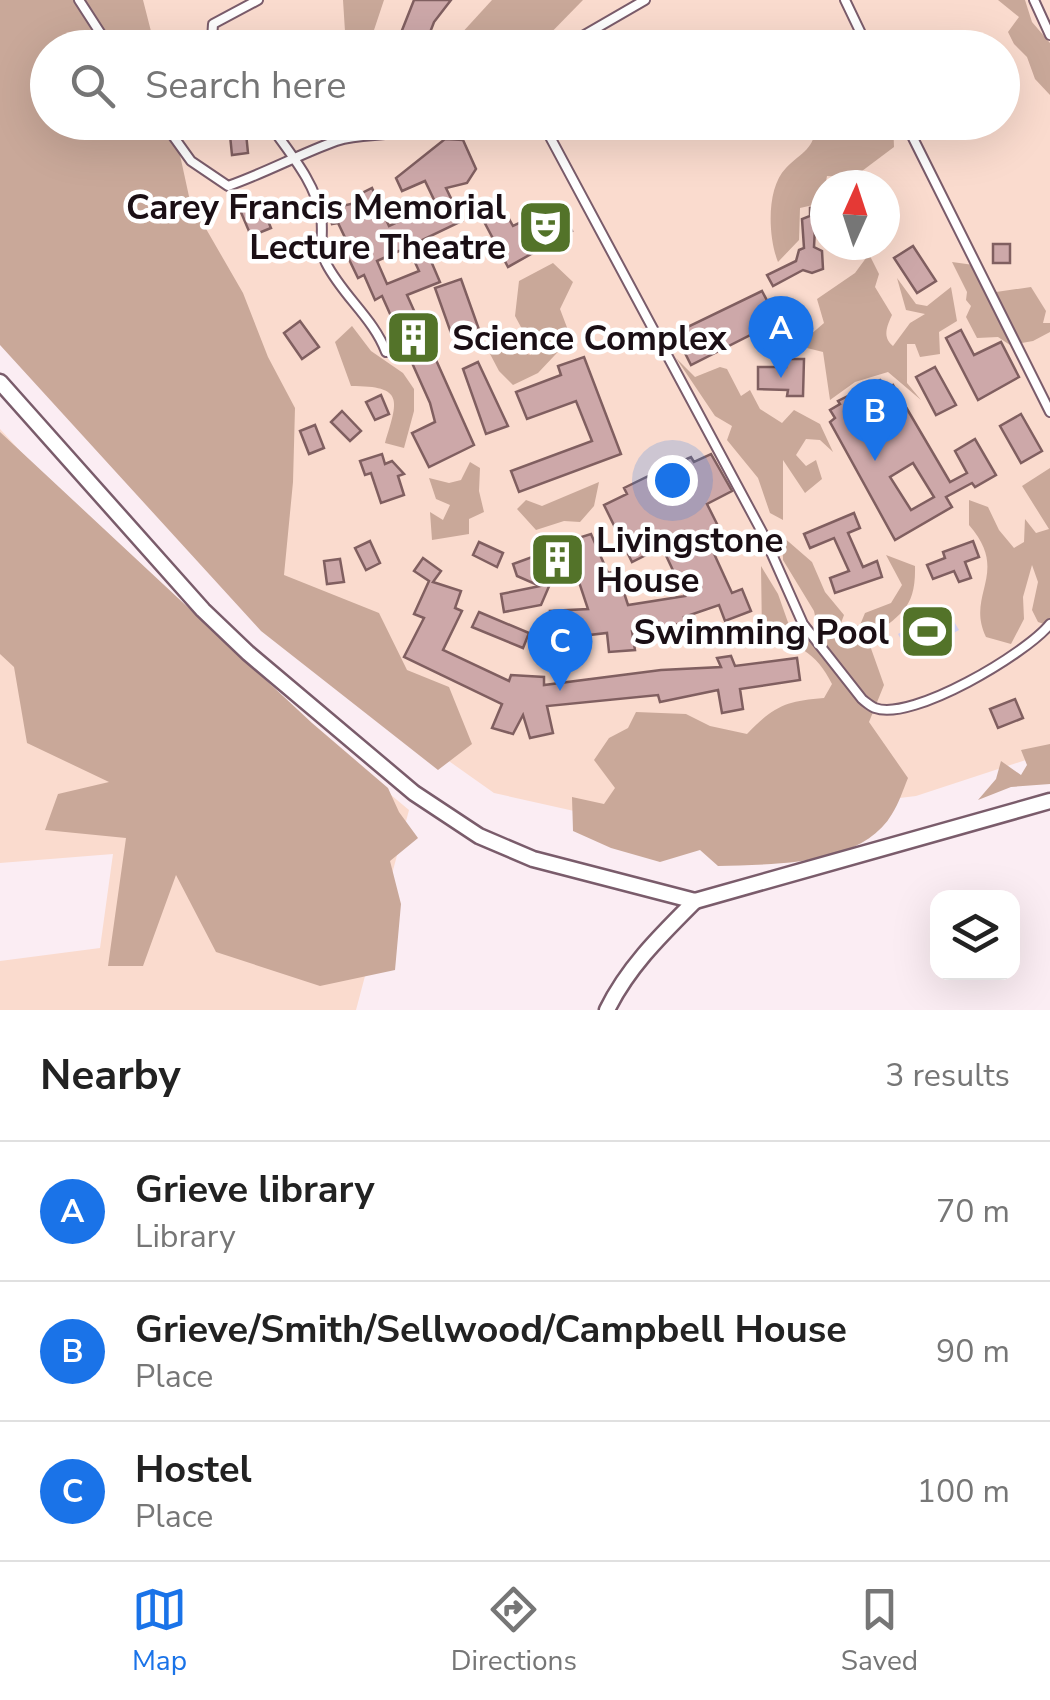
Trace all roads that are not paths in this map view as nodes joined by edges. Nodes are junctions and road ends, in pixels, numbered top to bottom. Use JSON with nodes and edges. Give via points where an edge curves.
{"nodes":[{"id":1,"x":79,"y":0,"type":"edge"},
{"id":2,"x":258,"y":0,"type":"edge"},
{"id":3,"x":646,"y":0,"type":"edge"},
{"id":4,"x":845,"y":0,"type":"edge"},
{"id":5,"x":1034,"y":0,"type":"edge"},
{"id":6,"x":98,"y":30,"type":"edge"},
{"id":7,"x":213,"y":30,"type":"edge"},
{"id":8,"x":594,"y":30,"type":"edge"},
{"id":9,"x":859,"y":30,"type":"edge"},
{"id":10,"x":1050,"y":35,"type":"edge"},
{"id":11,"x":176,"y":140,"type":"edge"},
{"id":12,"x":280,"y":140,"type":"edge"},
{"id":13,"x":355,"y":140,"type":"edge"},
{"id":14,"x":552,"y":140,"type":"edge"},
{"id":15,"x":915,"y":140,"type":"edge"},
{"id":16,"x":295,"y":161,"type":"junction"},
{"id":17,"x":386,"y":352,"type":"dead end"},
{"id":18,"x":0,"y":382,"type":"edge"},
{"id":19,"x":1050,"y":412,"type":"edge"},
{"id":20,"x":1050,"y":624,"type":"edge"},
{"id":21,"x":1050,"y":800,"type":"edge"},
{"id":22,"x":696,"y":901,"type":"junction"},
{"id":23,"x":607,"y":1010,"type":"edge"}],
"edges":[{"from":1,"to":6,"type":"lane"},
{"from":2,"to":7,"type":"lane"},
{"from":3,"to":8,"type":"lane"},
{"from":4,"to":9,"type":"lane"},
{"from":5,"to":10,"type":"lane"},
{"from":11,"to":16,"type":"lane","via":[[191,161],[228,186]]},
{"from":12,"to":16,"type":"lane"},
{"from":13,"to":16,"type":"lane"},
{"from":14,"to":20,"type":"lane","via":[[762,532],[804,624],[862,699],[886,710],[926,701],[1012,657]]},
{"from":15,"to":19,"type":"lane"},
{"from":16,"to":17,"type":"lane","via":[[321,215],[324,260]]},
{"from":18,"to":22,"type":"street","via":[[203,610],[414,794],[479,836],[533,859]]},
{"from":21,"to":22,"type":"street"},
{"from":22,"to":23,"type":"street","via":[[650,946]]}]}
